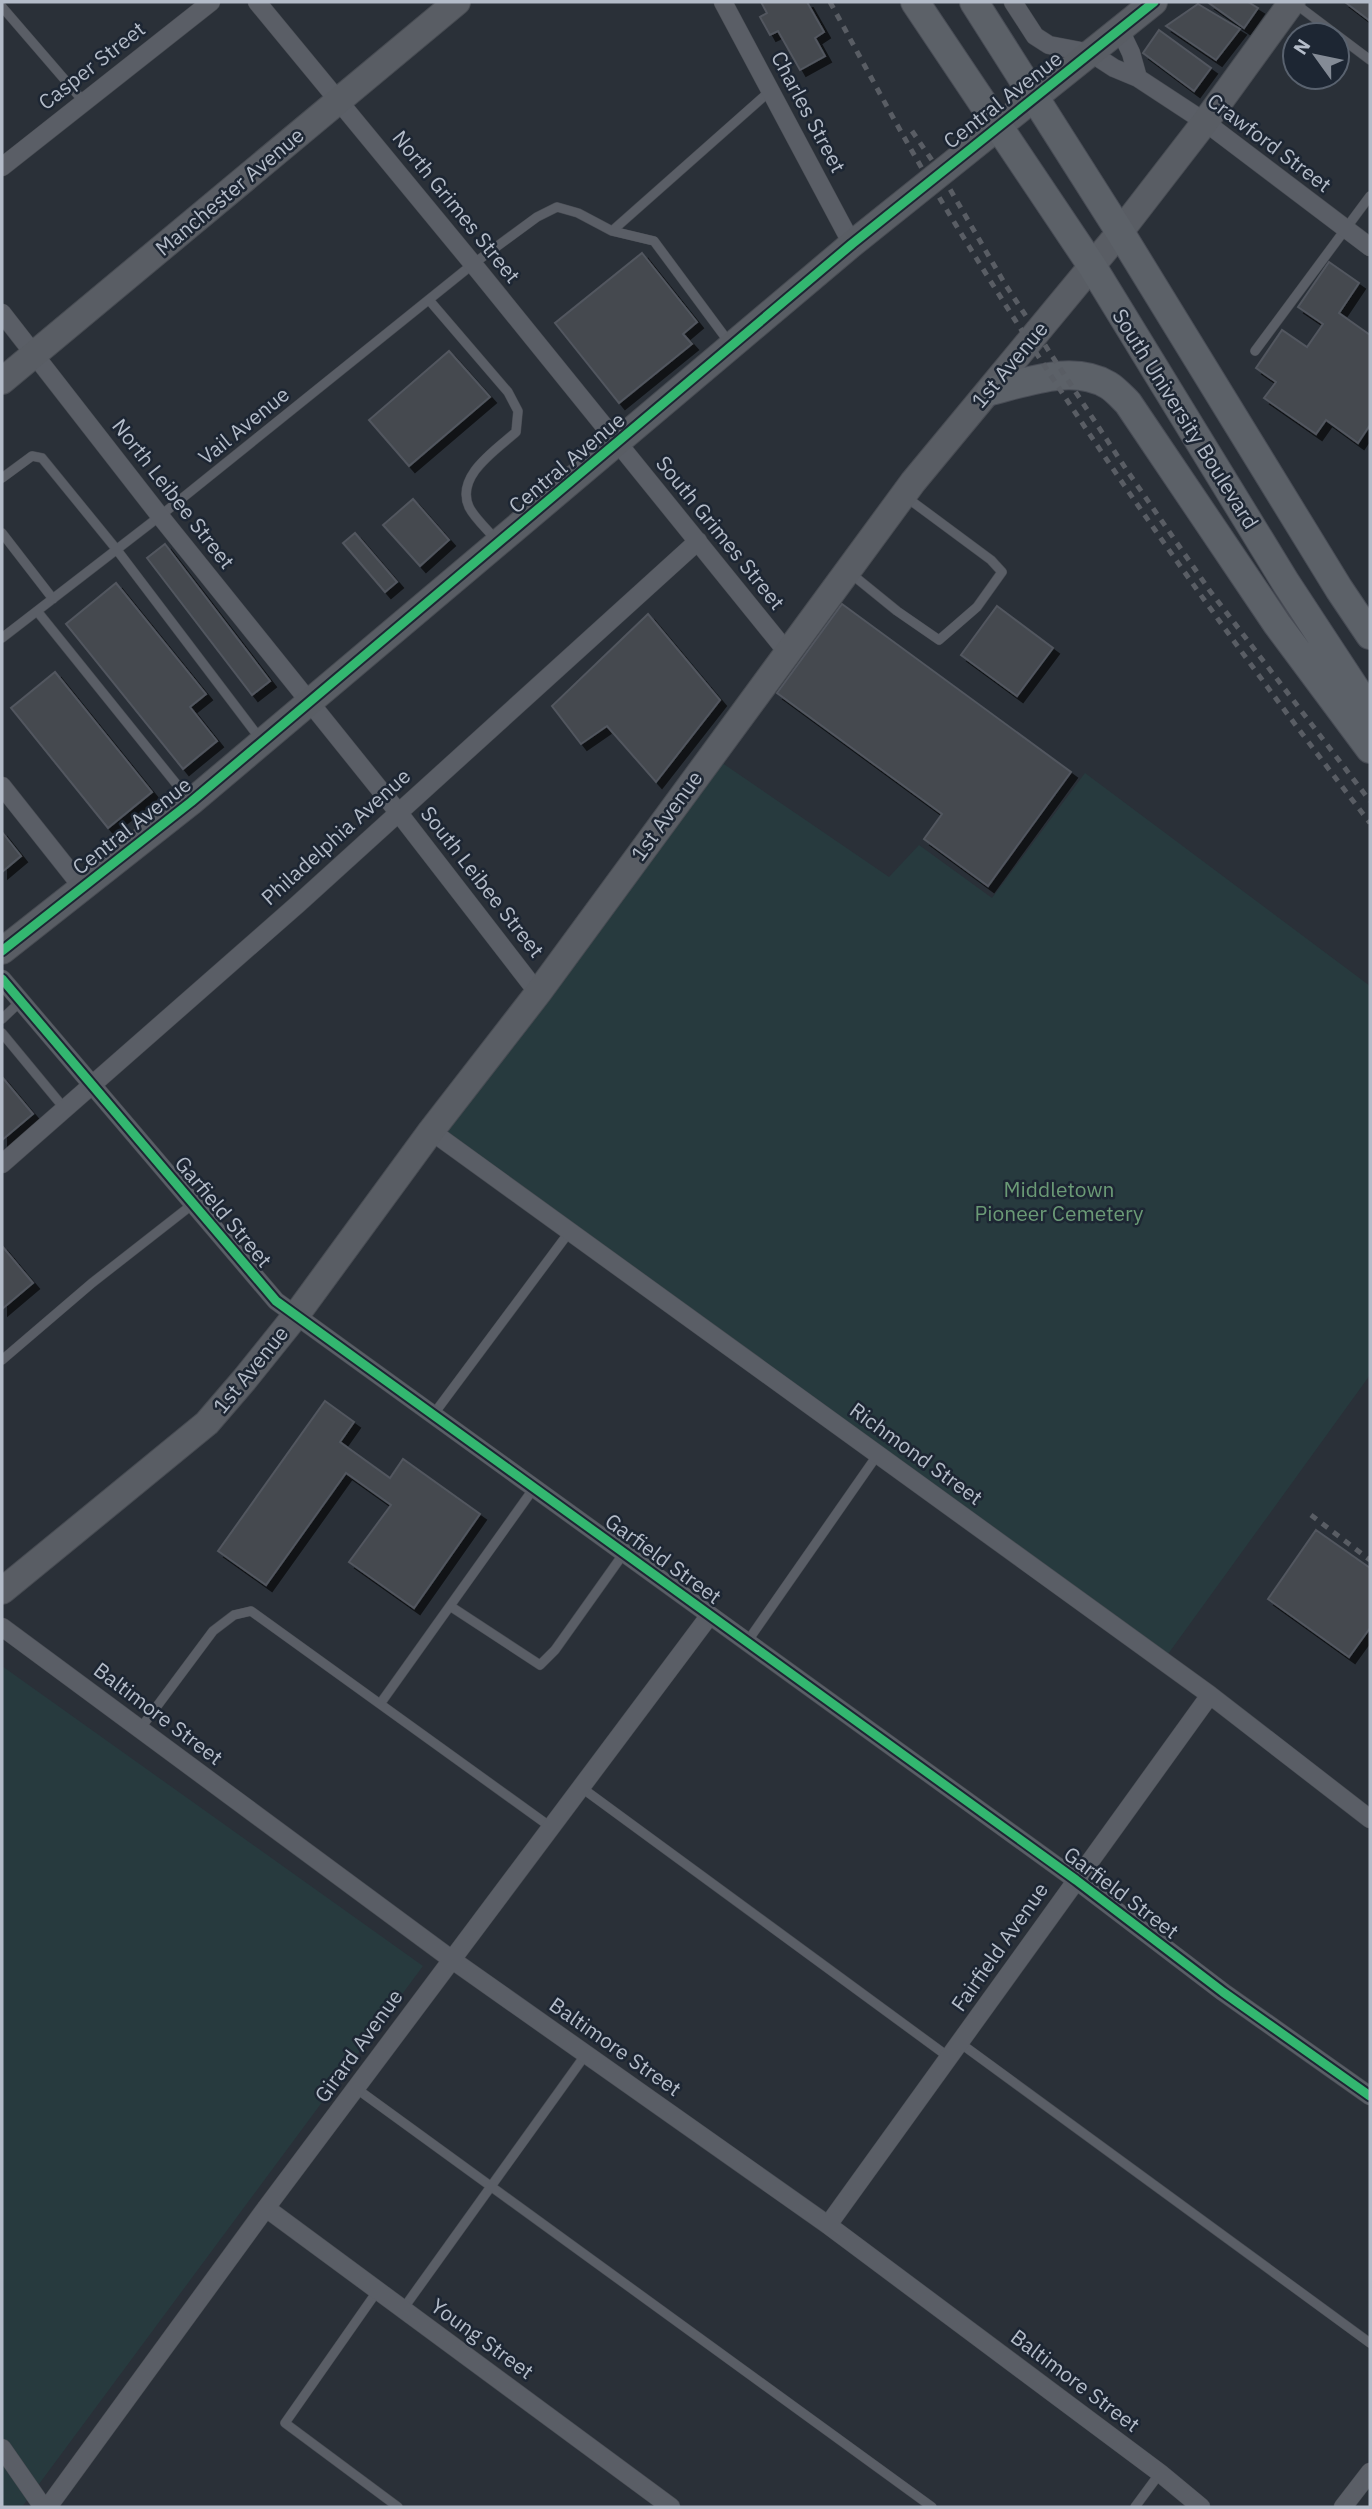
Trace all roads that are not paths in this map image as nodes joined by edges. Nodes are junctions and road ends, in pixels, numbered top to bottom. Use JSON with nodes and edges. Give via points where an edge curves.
{"nodes":[{"id":1,"x":211,"y":2,"type":"edge"},
{"id":2,"x":257,"y":2,"type":"edge"},
{"id":3,"x":457,"y":2,"type":"edge"},
{"id":4,"x":723,"y":2,"type":"edge"},
{"id":5,"x":915,"y":2,"type":"edge"},
{"id":6,"x":974,"y":2,"type":"edge"},
{"id":7,"x":1013,"y":2,"type":"edge"},
{"id":8,"x":1154,"y":2,"type":"edge"},
{"id":9,"x":1293,"y":2,"type":"edge"},
{"id":10,"x":2,"y":7,"type":"edge"},
{"id":11,"x":1120,"y":30,"type":"junction"},
{"id":12,"x":1091,"y":53,"type":"junction"},
{"id":13,"x":1370,"y":60,"type":"edge"},
{"id":14,"x":1138,"y":78,"type":"junction"},
{"id":15,"x":771,"y":91,"type":"junction"},
{"id":16,"x":1034,"y":99,"type":"junction"},
{"id":17,"x":339,"y":101,"type":"junction"},
{"id":18,"x":84,"y":102,"type":"junction"},
{"id":19,"x":1205,"y":122,"type":"junction"},
{"id":20,"x":998,"y":128,"type":"junction"},
{"id":21,"x":2,"y":167,"type":"edge"},
{"id":22,"x":1370,"y":196,"type":"edge"},
{"id":23,"x":1346,"y":230,"type":"junction"},
{"id":24,"x":612,"y":231,"type":"junction"},
{"id":25,"x":1120,"y":232,"type":"junction"},
{"id":26,"x":852,"y":244,"type":"junction"},
{"id":27,"x":1370,"y":247,"type":"edge"},
{"id":28,"x":473,"y":264,"type":"junction"},
{"id":29,"x":1092,"y":266,"type":"junction"},
{"id":30,"x":429,"y":299,"type":"junction"},
{"id":31,"x":2,"y":313,"type":"edge"},
{"id":32,"x":732,"y":346,"type":"junction"},
{"id":33,"x":1255,"y":351,"type":"dead end"},
{"id":34,"x":36,"y":354,"type":"junction"},
{"id":35,"x":2,"y":381,"type":"edge"},
{"id":36,"x":991,"y":391,"type":"junction"},
{"id":37,"x":617,"y":443,"type":"junction"},
{"id":38,"x":2,"y":478,"type":"edge"},
{"id":39,"x":904,"y":496,"type":"junction"},
{"id":40,"x":160,"y":516,"type":"junction"},
{"id":41,"x":2,"y":533,"type":"edge"},
{"id":42,"x":698,"y":541,"type":"junction"},
{"id":43,"x":499,"y":543,"type":"junction"},
{"id":44,"x":117,"y":550,"type":"junction"},
{"id":45,"x":848,"y":570,"type":"junction"},
{"id":46,"x":53,"y":599,"type":"junction"},
{"id":47,"x":37,"y":611,"type":"junction"},
{"id":48,"x":1370,"y":635,"type":"edge"},
{"id":49,"x":2,"y":638,"type":"edge"},
{"id":50,"x":787,"y":652,"type":"junction"},
{"id":51,"x":310,"y":702,"type":"junction"},
{"id":52,"x":1370,"y":711,"type":"edge"},
{"id":53,"x":262,"y":741,"type":"junction"},
{"id":54,"x":1370,"y":748,"type":"edge"},
{"id":55,"x":2,"y":786,"type":"edge"},
{"id":56,"x":191,"y":802,"type":"junction"},
{"id":57,"x":398,"y":812,"type":"junction"},
{"id":58,"x":82,"y":887,"type":"junction"},
{"id":59,"x":2,"y":951,"type":"edge"},
{"id":60,"x":2,"y":979,"type":"edge"},
{"id":61,"x":538,"y":993,"type":"junction"},
{"id":62,"x":21,"y":1001,"type":"junction"},
{"id":63,"x":2,"y":1019,"type":"edge"},
{"id":64,"x":2,"y":1033,"type":"edge"},
{"id":65,"x":92,"y":1083,"type":"junction"},
{"id":66,"x":64,"y":1108,"type":"junction"},
{"id":67,"x":431,"y":1131,"type":"junction"},
{"id":68,"x":2,"y":1164,"type":"edge"},
{"id":69,"x":193,"y":1205,"type":"junction"},
{"id":70,"x":570,"y":1231,"type":"junction"},
{"id":71,"x":297,"y":1314,"type":"junction"},
{"id":72,"x":2,"y":1360,"type":"edge"},
{"id":73,"x":433,"y":1415,"type":"junction"},
{"id":74,"x":878,"y":1454,"type":"junction"},
{"id":75,"x":534,"y":1488,"type":"junction"},
{"id":76,"x":624,"y":1553,"type":"junction"},
{"id":77,"x":2,"y":1591,"type":"edge"},
{"id":78,"x":450,"y":1606,"type":"junction"},
{"id":79,"x":710,"y":1615,"type":"junction"},
{"id":80,"x":2,"y":1627,"type":"edge"},
{"id":81,"x":747,"y":1642,"type":"junction"},
{"id":82,"x":1210,"y":1695,"type":"junction"},
{"id":83,"x":380,"y":1704,"type":"junction"},
{"id":84,"x":140,"y":1730,"type":"junction"},
{"id":85,"x":582,"y":1788,"type":"junction"},
{"id":86,"x":1370,"y":1819,"type":"edge"},
{"id":87,"x":552,"y":1828,"type":"junction"},
{"id":88,"x":1076,"y":1880,"type":"junction"},
{"id":89,"x":451,"y":1959,"type":"junction"},
{"id":90,"x":955,"y":2050,"type":"junction"},
{"id":91,"x":586,"y":2054,"type":"junction"},
{"id":92,"x":357,"y":2088,"type":"junction"},
{"id":93,"x":1370,"y":2096,"type":"edge"},
{"id":94,"x":491,"y":2187,"type":"junction"},
{"id":95,"x":266,"y":2208,"type":"junction"},
{"id":96,"x":828,"y":2225,"type":"junction"},
{"id":97,"x":378,"y":2290,"type":"junction"},
{"id":98,"x":403,"y":2309,"type":"junction"},
{"id":99,"x":1370,"y":2343,"type":"edge"},
{"id":100,"x":2,"y":2448,"type":"edge"},
{"id":101,"x":1370,"y":2472,"type":"edge"},
{"id":102,"x":1160,"y":2473,"type":"junction"},
{"id":103,"x":46,"y":2507,"type":"edge"},
{"id":104,"x":398,"y":2507,"type":"edge"},
{"id":105,"x":671,"y":2507,"type":"edge"},
{"id":106,"x":932,"y":2507,"type":"edge"},
{"id":107,"x":1135,"y":2507,"type":"edge"},
{"id":108,"x":1201,"y":2507,"type":"edge"},
{"id":109,"x":1343,"y":2507,"type":"edge"}],
"edges":[{"from":1,"to":18,"type":"street","name":"Casper Street"},
{"from":2,"to":17,"type":"street","name":"North Grimes Street"},
{"from":3,"to":17,"type":"street","name":"Manchester Avenue"},
{"from":4,"to":15,"type":"street","name":"Charles Street"},
{"from":5,"to":20,"type":"main road","name":"South University Boulevard"},
{"from":6,"to":16,"type":"main road","name":"South University Boulevard"},
{"from":7,"to":12,"type":"street","via":[[1034,36],[1049,45]]},
{"from":8,"to":11,"type":"street","name":"Central Avenue"},
{"from":9,"to":13,"type":"lane"},
{"from":9,"to":19,"type":"street","name":"1st Avenue"},
{"from":10,"to":18,"type":"lane"},
{"from":11,"to":12,"type":"street","name":"Central Avenue"},
{"from":11,"to":14,"type":"street"},
{"from":12,"to":14,"type":"street","name":"Crawford Street"},
{"from":12,"to":16,"type":"street","name":"Central Avenue"},
{"from":14,"to":19,"type":"street","name":"Crawford Street"},
{"from":15,"to":24,"type":"lane"},
{"from":15,"to":26,"type":"street","name":"Charles Street"},
{"from":16,"to":20,"type":"street","name":"Central Avenue"},
{"from":16,"to":25,"type":"main road","name":"South University Boulevard"},
{"from":17,"to":28,"type":"street","name":"North Grimes Street"},
{"from":17,"to":34,"type":"street","name":"Manchester Avenue"},
{"from":18,"to":21,"type":"street","name":"Casper Street"},
{"from":19,"to":23,"type":"street","name":"Crawford Street"},
{"from":19,"to":25,"type":"street","name":"1st Avenue"},
{"from":20,"to":26,"type":"street","name":"Central Avenue"},
{"from":20,"to":29,"type":"main road","name":"South University Boulevard"},
{"from":22,"to":23,"type":"lane"},
{"from":23,"to":27,"type":"street","name":"Crawford Street"},
{"from":23,"to":33,"type":"lane"},
{"from":24,"to":28,"type":"lane","name":"Vail Avenue","via":[[557,207]]},
{"from":24,"to":32,"type":"lane","via":[[654,241]]},
{"from":25,"to":29,"type":"street","name":"1st Avenue"},
{"from":25,"to":48,"type":"main road","name":"South University Boulevard"},
{"from":26,"to":32,"type":"street","name":"Central Avenue"},
{"from":28,"to":30,"type":"lane","name":"Vail Avenue"},
{"from":28,"to":37,"type":"street","name":"North Grimes Street"},
{"from":29,"to":36,"type":"street","name":"1st Avenue"},
{"from":29,"to":52,"type":"main road","name":"South University Boulevard"},
{"from":30,"to":40,"type":"lane","name":"Vail Avenue"},
{"from":30,"to":43,"type":"lane","via":[[508,392],[518,411],[516,432],[473,471],[465,492],[470,508]]},
{"from":31,"to":34,"type":"street","name":"North Leibee Street"},
{"from":32,"to":37,"type":"street","name":"Central Avenue"},
{"from":34,"to":35,"type":"street","name":"Manchester Avenue"},
{"from":34,"to":40,"type":"street","name":"North Leibee Street"},
{"from":36,"to":39,"type":"street","name":"1st Avenue"},
{"from":36,"to":54,"type":"main road","via":[[1063,374],[1108,384],[1128,403],[1277,625]]},
{"from":37,"to":42,"type":"street","name":"South Grimes Street"},
{"from":37,"to":43,"type":"street","name":"Central Avenue"},
{"from":38,"to":44,"type":"lane","via":[[32,456],[42,458]]},
{"from":39,"to":45,"type":"street","name":"1st Avenue"},
{"from":39,"to":45,"type":"lane","via":[[1002,572],[977,607],[940,640]]},
{"from":40,"to":44,"type":"lane","name":"Vail Avenue"},
{"from":40,"to":51,"type":"street","name":"North Leibee Street"},
{"from":41,"to":46,"type":"lane"},
{"from":42,"to":50,"type":"street","name":"South Grimes Street"},
{"from":42,"to":57,"type":"street","name":"Philadelphia Avenue"},
{"from":43,"to":51,"type":"street","name":"Central Avenue"},
{"from":44,"to":46,"type":"lane","name":"Vail Avenue"},
{"from":44,"to":53,"type":"lane"},
{"from":45,"to":50,"type":"street","name":"1st Avenue"},
{"from":46,"to":47,"type":"lane","name":"Vail Avenue"},
{"from":47,"to":49,"type":"lane","name":"Vail Avenue"},
{"from":47,"to":56,"type":"lane"},
{"from":50,"to":61,"type":"street","name":"1st Avenue"},
{"from":51,"to":53,"type":"street","name":"Central Avenue"},
{"from":51,"to":57,"type":"street","name":"South Leibee Street"},
{"from":53,"to":56,"type":"street","name":"Central Avenue"},
{"from":55,"to":58,"type":"street"},
{"from":56,"to":58,"type":"street","name":"Central Avenue"},
{"from":57,"to":61,"type":"street","name":"South Leibee Street"},
{"from":57,"to":65,"type":"street","name":"Philadelphia Avenue"},
{"from":58,"to":59,"type":"street","name":"Central Avenue"},
{"from":60,"to":62,"type":"street","name":"Garfield Street"},
{"from":61,"to":67,"type":"street","name":"1st Avenue"},
{"from":62,"to":63,"type":"lane"},
{"from":62,"to":65,"type":"street","name":"Garfield Street"},
{"from":64,"to":66,"type":"lane"},
{"from":65,"to":66,"type":"street","name":"Philadelphia Avenue"},
{"from":65,"to":69,"type":"street","name":"Garfield Street"},
{"from":66,"to":68,"type":"street","name":"Philadelphia Avenue"},
{"from":67,"to":70,"type":"street","name":"Richmond Street"},
{"from":67,"to":71,"type":"street","name":"1st Avenue"},
{"from":69,"to":71,"type":"street","name":"Garfield Street","via":[[276,1301]]},
{"from":69,"to":72,"type":"lane"},
{"from":70,"to":73,"type":"lane"},
{"from":70,"to":74,"type":"street","name":"Richmond Street"},
{"from":71,"to":73,"type":"street","name":"Garfield Street"},
{"from":71,"to":77,"type":"street","name":"1st Avenue","via":[[207,1423]]},
{"from":73,"to":75,"type":"street","name":"Garfield Street"},
{"from":74,"to":81,"type":"lane"},
{"from":74,"to":82,"type":"street","name":"Richmond Street"},
{"from":75,"to":76,"type":"street","name":"Garfield Street"},
{"from":75,"to":78,"type":"lane"},
{"from":76,"to":78,"type":"lane","via":[[540,1665]]},
{"from":76,"to":79,"type":"street","name":"Garfield Street"},
{"from":78,"to":83,"type":"lane"},
{"from":79,"to":81,"type":"street","name":"Garfield Street"},
{"from":79,"to":85,"type":"street","name":"Girard Avenue"},
{"from":80,"to":84,"type":"street","name":"Baltimore Street"},
{"from":81,"to":88,"type":"street","name":"Garfield Street"},
{"from":82,"to":86,"type":"street","name":"Richmond Street"},
{"from":82,"to":88,"type":"street","name":"Fairfield Avenue"},
{"from":83,"to":84,"type":"lane","via":[[251,1611],[234,1615],[213,1631]]},
{"from":83,"to":87,"type":"lane"},
{"from":84,"to":89,"type":"street","name":"Baltimore Street"},
{"from":85,"to":87,"type":"street","name":"Girard Avenue"},
{"from":85,"to":90,"type":"lane"},
{"from":87,"to":89,"type":"street","name":"Girard Avenue"},
{"from":88,"to":90,"type":"street","name":"Fairfield Avenue"},
{"from":88,"to":93,"type":"street","name":"Garfield Street","via":[[1223,1993]]},
{"from":89,"to":91,"type":"street","name":"Baltimore Street"},
{"from":89,"to":92,"type":"street","name":"Girard Avenue"},
{"from":90,"to":96,"type":"street","name":"Fairfield Avenue"},
{"from":90,"to":99,"type":"lane"},
{"from":91,"to":94,"type":"lane"},
{"from":91,"to":96,"type":"street","name":"Baltimore Street"},
{"from":92,"to":94,"type":"lane"},
{"from":92,"to":95,"type":"street","name":"Girard Avenue"},
{"from":94,"to":98,"type":"lane"},
{"from":94,"to":106,"type":"lane"},
{"from":95,"to":97,"type":"street","name":"Young Street"},
{"from":95,"to":103,"type":"street","name":"Girard Avenue"},
{"from":96,"to":102,"type":"street","name":"Baltimore Street"},
{"from":97,"to":98,"type":"street","name":"Young Street"},
{"from":97,"to":104,"type":"lane","via":[[285,2423]]},
{"from":98,"to":105,"type":"street","name":"Young Street"},
{"from":100,"to":103,"type":"street"},
{"from":101,"to":109,"type":"street"},
{"from":102,"to":107,"type":"lane"},
{"from":102,"to":108,"type":"street","name":"Baltimore Street"}]}
